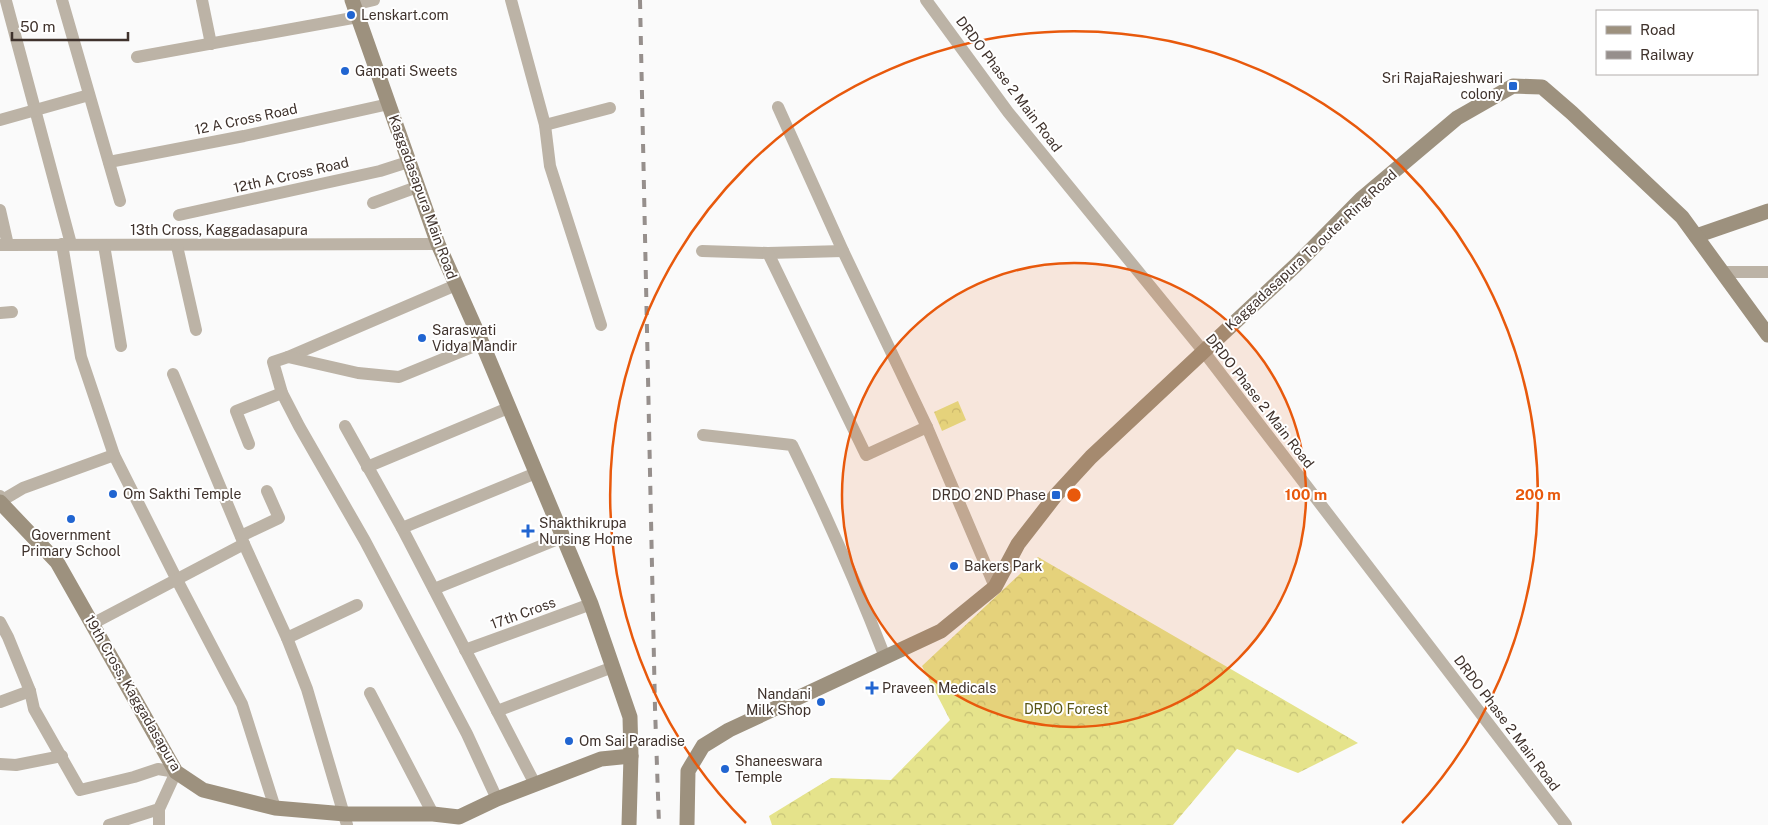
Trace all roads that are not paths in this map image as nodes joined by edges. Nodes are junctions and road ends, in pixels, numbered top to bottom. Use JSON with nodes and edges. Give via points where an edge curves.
{"nodes":[{"id":1,"x":62,"y":0,"type":"edge"},
{"id":2,"x":202,"y":0,"type":"edge"},
{"id":3,"x":374,"y":0,"type":"edge"},
{"id":4,"x":511,"y":0,"type":"edge"},
{"id":5,"x":926,"y":0,"type":"edge"},
{"id":6,"x":6,"y":1,"type":"dead end"},
{"id":7,"x":354,"y":7,"type":"edge"},
{"id":8,"x":212,"y":44,"type":"junction"},
{"id":9,"x":137,"y":57,"type":"dead end"},
{"id":10,"x":89,"y":95,"type":"junction"},
{"id":11,"x":389,"y":104,"type":"junction"},
{"id":12,"x":778,"y":107,"type":"dead end"},
{"id":13,"x":610,"y":108,"type":"dead end"},
{"id":14,"x":35,"y":110,"type":"junction"},
{"id":15,"x":0,"y":120,"type":"edge"},
{"id":16,"x":545,"y":125,"type":"junction"},
{"id":17,"x":108,"y":162,"type":"junction"},
{"id":18,"x":408,"y":162,"type":"junction"},
{"id":19,"x":417,"y":186,"type":"junction"},
{"id":20,"x":120,"y":202,"type":"dead end"},
{"id":21,"x":373,"y":203,"type":"dead end"},
{"id":22,"x":0,"y":210,"type":"edge"},
{"id":23,"x":1768,"y":211,"type":"edge"},
{"id":24,"x":180,"y":216,"type":"dead end"},
{"id":25,"x":1696,"y":236,"type":"junction"},
{"id":26,"x":67,"y":244,"type":"junction"},
{"id":27,"x":438,"y":244,"type":"junction"},
{"id":28,"x":4,"y":245,"type":"edge"},
{"id":29,"x":104,"y":245,"type":"junction"},
{"id":30,"x":177,"y":246,"type":"junction"},
{"id":31,"x":702,"y":251,"type":"dead end"},
{"id":32,"x":843,"y":251,"type":"junction"},
{"id":33,"x":768,"y":253,"type":"junction"},
{"id":34,"x":1722,"y":272,"type":"junction"},
{"id":35,"x":1768,"y":272,"type":"edge"},
{"id":36,"x":456,"y":285,"type":"junction"},
{"id":37,"x":601,"y":325,"type":"dead end"},
{"id":38,"x":196,"y":330,"type":"dead end"},
{"id":39,"x":1768,"y":335,"type":"edge"},
{"id":40,"x":482,"y":343,"type":"junction"},
{"id":41,"x":121,"y":346,"type":"dead end"},
{"id":42,"x":1204,"y":352,"type":"junction"},
{"id":43,"x":288,"y":357,"type":"junction"},
{"id":44,"x":174,"y":374,"type":"dead end"},
{"id":45,"x":282,"y":392,"type":"junction"},
{"id":46,"x":508,"y":408,"type":"junction"},
{"id":47,"x":345,"y":426,"type":"dead end"},
{"id":48,"x":927,"y":427,"type":"junction"},
{"id":49,"x":703,"y":435,"type":"dead end"},
{"id":50,"x":249,"y":444,"type":"dead end"},
{"id":51,"x":114,"y":455,"type":"junction"},
{"id":52,"x":367,"y":467,"type":"junction"},
{"id":53,"x":536,"y":473,"type":"junction"},
{"id":54,"x":267,"y":491,"type":"dead end"},
{"id":55,"x":0,"y":500,"type":"edge"},
{"id":56,"x":402,"y":528,"type":"junction"},
{"id":57,"x":563,"y":537,"type":"junction"},
{"id":58,"x":243,"y":540,"type":"junction"},
{"id":59,"x":176,"y":580,"type":"junction"},
{"id":60,"x":995,"y":587,"type":"junction"},
{"id":61,"x":434,"y":589,"type":"junction"},
{"id":62,"x":591,"y":604,"type":"junction"},
{"id":63,"x":357,"y":606,"type":"dead end"},
{"id":64,"x":0,"y":622,"type":"edge"},
{"id":65,"x":92,"y":624,"type":"junction"},
{"id":66,"x":287,"y":638,"type":"junction"},
{"id":67,"x":465,"y":650,"type":"junction"},
{"id":68,"x":885,"y":657,"type":"junction"},
{"id":69,"x":613,"y":667,"type":"junction"},
{"id":70,"x":30,"y":691,"type":"junction"},
{"id":71,"x":370,"y":693,"type":"dead end"},
{"id":72,"x":0,"y":702,"type":"edge"},
{"id":73,"x":497,"y":711,"type":"junction"},
{"id":74,"x":62,"y":756,"type":"junction"},
{"id":75,"x":631,"y":756,"type":"junction"},
{"id":76,"x":0,"y":764,"type":"edge"},
{"id":77,"x":176,"y":772,"type":"junction"},
{"id":78,"x":534,"y":784,"type":"junction"},
{"id":79,"x":497,"y":799,"type":"junction"},
{"id":80,"x":275,"y":808,"type":"junction"},
{"id":81,"x":159,"y":809,"type":"junction"},
{"id":82,"x":432,"y":814,"type":"junction"},
{"id":83,"x":346,"y":820,"type":"edge"},
{"id":84,"x":463,"y":821,"type":"edge"},
{"id":85,"x":109,"y":825,"type":"edge"},
{"id":86,"x":159,"y":825,"type":"edge"},
{"id":87,"x":629,"y":825,"type":"edge"},
{"id":88,"x":688,"y":825,"type":"edge"},
{"id":89,"x":1566,"y":825,"type":"edge"}],
"edges":[{"from":1,"to":10,"type":"street"},
{"from":2,"to":8,"type":"street"},
{"from":3,"to":7,"type":"street"},
{"from":4,"to":16,"type":"street"},
{"from":5,"to":42,"type":"street","name":"DRDO Phase 2 Main Road","via":[[1008,112]]},
{"from":6,"to":14,"type":"street"},
{"from":7,"to":8,"type":"street"},
{"from":7,"to":11,"type":"street","name":"Kaggadasapura Main Road"},
{"from":8,"to":9,"type":"street"},
{"from":10,"to":14,"type":"street"},
{"from":10,"to":17,"type":"street"},
{"from":11,"to":17,"type":"street","name":"12 A Cross Road"},
{"from":11,"to":18,"type":"street","name":"Kaggadasapura Main Road"},
{"from":12,"to":32,"type":"street"},
{"from":13,"to":16,"type":"street"},
{"from":14,"to":15,"type":"street"},
{"from":14,"to":26,"type":"street"},
{"from":16,"to":37,"type":"street","via":[[550,166]]},
{"from":17,"to":20,"type":"street"},
{"from":18,"to":19,"type":"street","name":"Kaggadasapura Main Road"},
{"from":18,"to":24,"type":"street","name":"12th A Cross Road"},
{"from":19,"to":21,"type":"street"},
{"from":19,"to":27,"type":"street","name":"Kaggadasapura Main Road"},
{"from":22,"to":28,"type":"street"},
{"from":23,"to":25,"type":"street"},
{"from":25,"to":34,"type":"street","name":"Kaggadasapura To outer Ring Road"},
{"from":25,"to":42,"type":"street","name":"Kaggadasapura To outer Ring Road","via":[[1682,217],[1542,87],[1513,86],[1457,118],[1361,199]]},
{"from":26,"to":28,"type":"street","name":"13th Cross, Kaggadasapura"},
{"from":26,"to":29,"type":"street","name":"13th Cross, Kaggadasapura"},
{"from":26,"to":51,"type":"street","via":[[81,357]]},
{"from":27,"to":30,"type":"street","name":"13th Cross, Kaggadasapura"},
{"from":27,"to":36,"type":"street","name":"Kaggadasapura Main Road"},
{"from":29,"to":30,"type":"street","name":"13th Cross, Kaggadasapura"},
{"from":29,"to":41,"type":"street"},
{"from":30,"to":38,"type":"street"},
{"from":31,"to":33,"type":"street"},
{"from":32,"to":33,"type":"street"},
{"from":32,"to":48,"type":"street"},
{"from":33,"to":48,"type":"street","via":[[866,455]]},
{"from":34,"to":35,"type":"street"},
{"from":34,"to":39,"type":"street","name":"Kaggadasapura To outer Ring Road"},
{"from":36,"to":40,"type":"street","name":"Kaggadasapura Main Road"},
{"from":36,"to":43,"type":"street"},
{"from":40,"to":43,"type":"street","via":[[400,377],[358,373]]},
{"from":40,"to":46,"type":"street","name":"Kaggadasapura Main Road"},
{"from":42,"to":60,"type":"street","name":"Kaggadasapura To outer Ring Road","via":[[1091,456],[1056,495],[1018,544]]},
{"from":42,"to":89,"type":"street","name":"DRDO Phase 2 Main Road"},
{"from":43,"to":45,"type":"street","via":[[273,362]]},
{"from":44,"to":58,"type":"street"},
{"from":45,"to":50,"type":"street","via":[[236,411]]},
{"from":45,"to":79,"type":"street","via":[[467,734]]},
{"from":46,"to":52,"type":"street"},
{"from":46,"to":53,"type":"street","name":"Kaggadasapura Main Road"},
{"from":47,"to":52,"type":"street"},
{"from":48,"to":60,"type":"street"},
{"from":49,"to":68,"type":"street","via":[[792,445]]},
{"from":51,"to":55,"type":"street","via":[[23,488]]},
{"from":51,"to":59,"type":"street"},
{"from":52,"to":56,"type":"street"},
{"from":53,"to":56,"type":"street"},
{"from":53,"to":57,"type":"street","name":"Kaggadasapura Main Road"},
{"from":54,"to":58,"type":"street","via":[[279,518]]},
{"from":55,"to":65,"type":"street","name":"19th Cross, Kaggadasapura","via":[[57,562]]},
{"from":56,"to":61,"type":"street"},
{"from":57,"to":61,"type":"street"},
{"from":57,"to":62,"type":"street","name":"Kaggadasapura Main Road"},
{"from":58,"to":59,"type":"street"},
{"from":58,"to":66,"type":"street"},
{"from":59,"to":65,"type":"street"},
{"from":59,"to":80,"type":"street","via":[[242,704]]},
{"from":60,"to":68,"type":"street","via":[[941,631]]},
{"from":61,"to":67,"type":"street"},
{"from":62,"to":67,"type":"street","name":"17th Cross"},
{"from":62,"to":69,"type":"street","name":"Kaggadasapura Main Road"},
{"from":63,"to":66,"type":"street"},
{"from":64,"to":70,"type":"street"},
{"from":65,"to":77,"type":"street","name":"19th Cross, Kaggadasapura"},
{"from":66,"to":83,"type":"street","via":[[307,689]]},
{"from":67,"to":73,"type":"street"},
{"from":68,"to":88,"type":"street","via":[[729,730],[703,746],[688,771]]},
{"from":69,"to":73,"type":"street"},
{"from":69,"to":75,"type":"street","name":"Kaggadasapura Main Road","via":[[630,717]]},
{"from":70,"to":72,"type":"street"},
{"from":70,"to":74,"type":"street","via":[[34,709]]},
{"from":71,"to":82,"type":"street"},
{"from":73,"to":78,"type":"street"},
{"from":74,"to":76,"type":"street","via":[[16,765]]},
{"from":74,"to":77,"type":"street","via":[[80,790],[158,769]]},
{"from":75,"to":78,"type":"street","name":"19th Cross, Kaggadasapura","via":[[601,759]]},
{"from":75,"to":87,"type":"street","name":"Kaggadasapura Main Road"},
{"from":77,"to":80,"type":"street","name":"19th Cross, Kaggadasapura","via":[[203,790]]},
{"from":77,"to":81,"type":"street"},
{"from":78,"to":79,"type":"street","name":"19th Cross, Kaggadasapura"},
{"from":79,"to":84,"type":"street","name":"19th Cross, Kaggadasapura"},
{"from":80,"to":83,"type":"street","name":"19th Cross, Kaggadasapura"},
{"from":81,"to":85,"type":"street"},
{"from":81,"to":86,"type":"street"},
{"from":82,"to":83,"type":"street","name":"19th Cross, Kaggadasapura"},
{"from":82,"to":84,"type":"street","name":"19th Cross, Kaggadasapura"}]}
